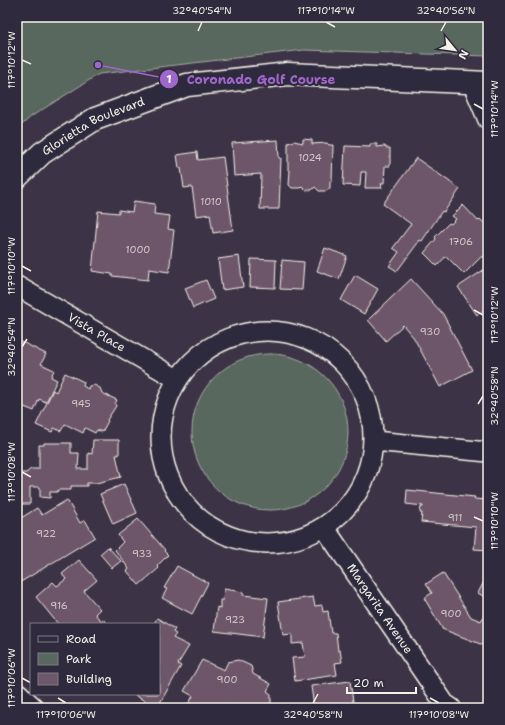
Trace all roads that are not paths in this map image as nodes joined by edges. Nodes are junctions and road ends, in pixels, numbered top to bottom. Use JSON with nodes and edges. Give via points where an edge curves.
{"nodes":[{"id":1,"x":480,"y":82,"type":"edge"},
{"id":2,"x":488,"y":120,"type":"edge"},
{"id":3,"x":17,"y":177,"type":"edge"},
{"id":4,"x":17,"y":286,"type":"edge"},
{"id":5,"x":177,"y":379,"type":"junction"},
{"id":6,"x":374,"y":441,"type":"junction"},
{"id":7,"x":488,"y":452,"type":"edge"},
{"id":8,"x":324,"y":527,"type":"junction"},
{"id":9,"x":17,"y":694,"type":"edge"},
{"id":10,"x":32,"y":708,"type":"edge"},
{"id":11,"x":451,"y":708,"type":"edge"}],
"edges":[{"from":1,"to":2,"type":"street"},
{"from":1,"to":3,"type":"street","name":"Glorietta Boulevard","via":[[288,74],[188,85],[95,119],[42,153]]},
{"from":4,"to":5,"type":"street","name":"Vista Place"},
{"from":5,"to":6,"type":"street","via":[[200,353],[231,336],[265,329],[300,334],[331,350],[355,375],[370,406]]},
{"from":5,"to":8,"type":"street","via":[[163,412],[161,448],[170,483],[191,513],[221,534],[255,543],[291,541]]},
{"from":6,"to":7,"type":"street"},
{"from":6,"to":8,"type":"street","via":[[367,475],[350,504]]},
{"from":8,"to":11,"type":"street","name":"Margarita Avenue","via":[[445,704]]},
{"from":9,"to":10,"type":"street"}]}
